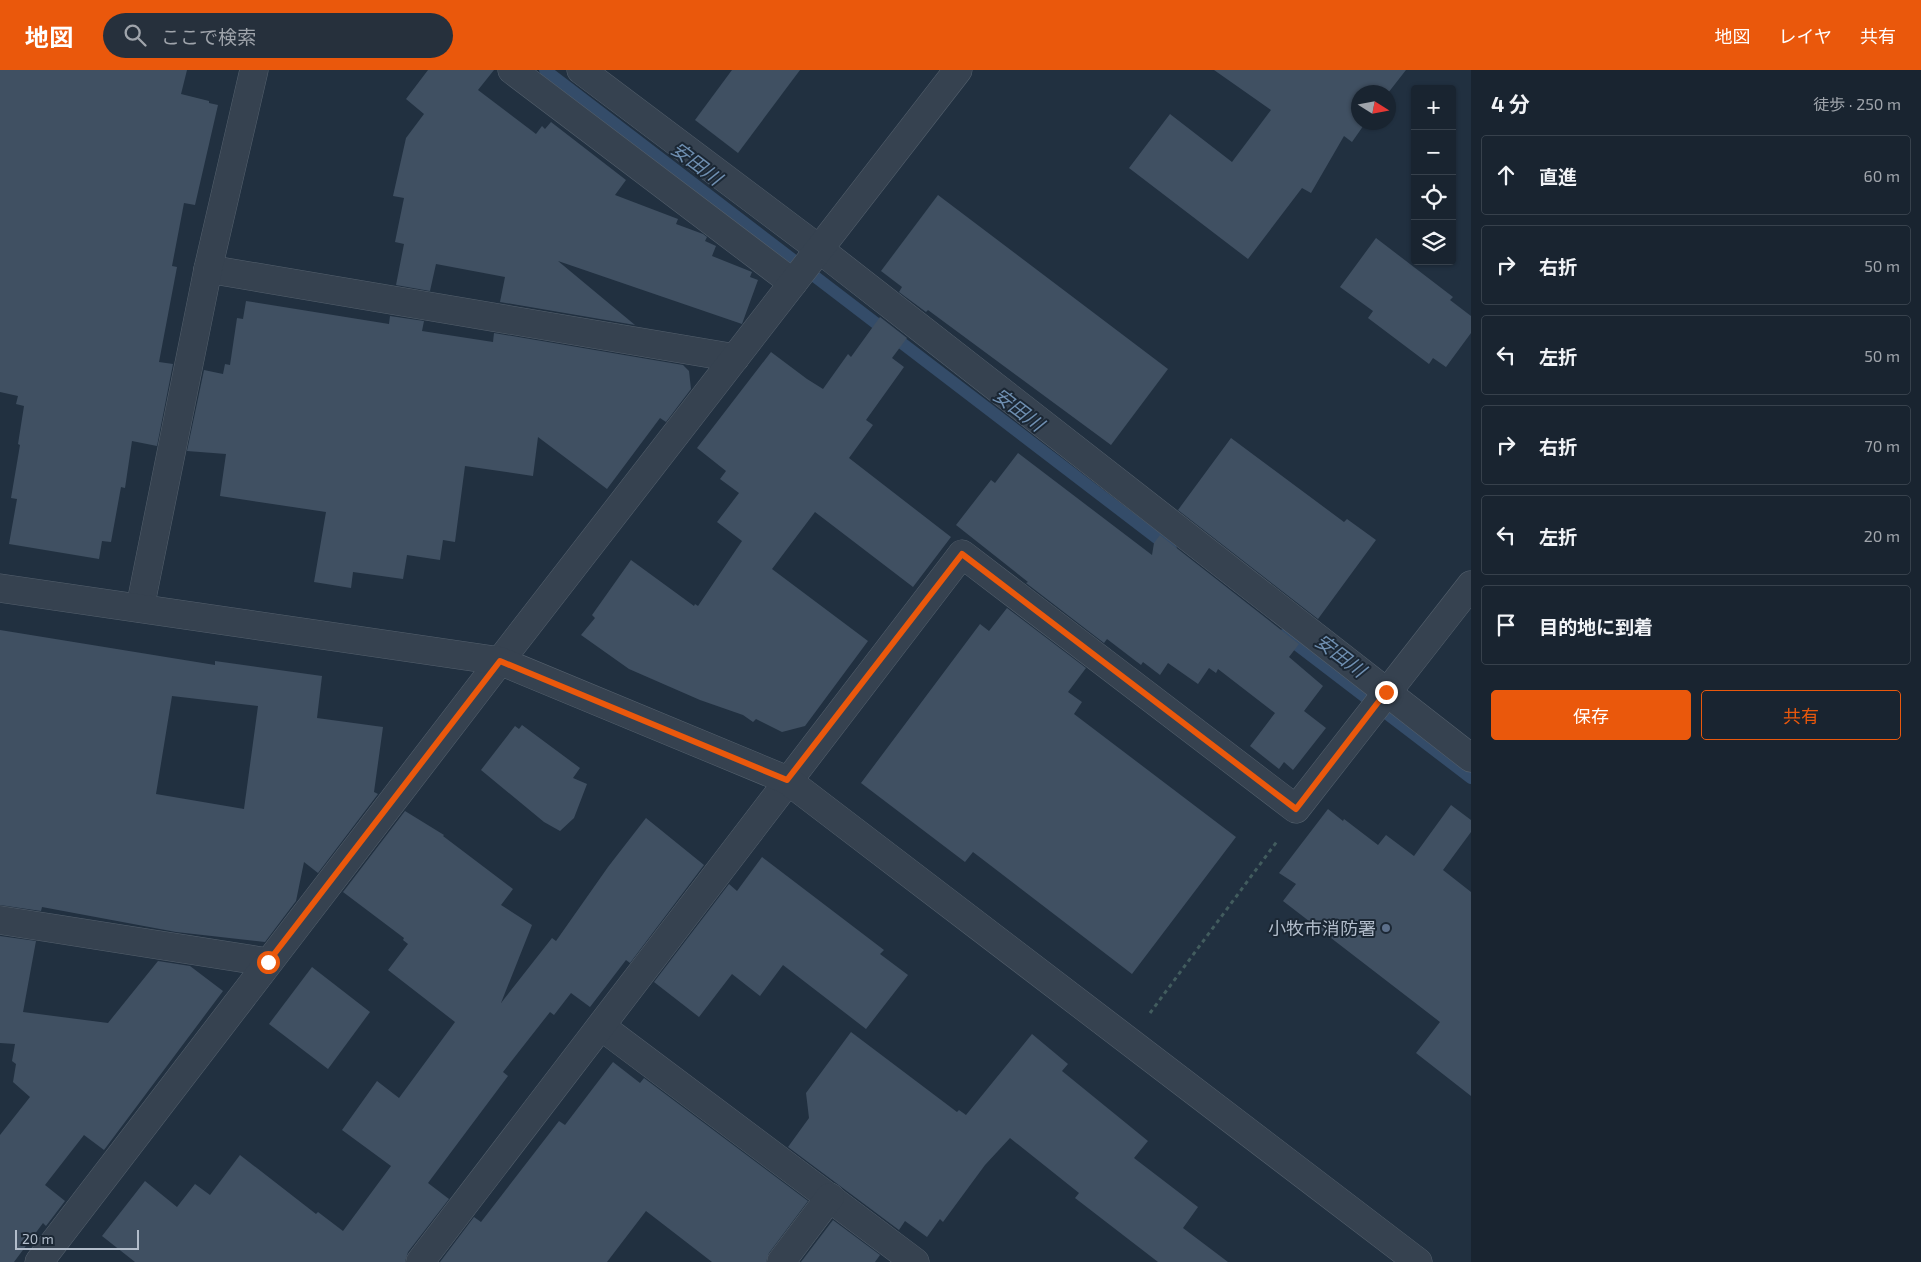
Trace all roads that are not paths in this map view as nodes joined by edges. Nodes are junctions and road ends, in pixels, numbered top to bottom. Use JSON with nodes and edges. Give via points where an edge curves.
{"nodes":[{"id":1,"x":254,"y":70,"type":"edge"},
{"id":2,"x":512,"y":70,"type":"edge"},
{"id":3,"x":581,"y":70,"type":"edge"},
{"id":4,"x":958,"y":70,"type":"edge"},
{"id":5,"x":623,"y":102,"type":"junction"},
{"id":6,"x":555,"y":103,"type":"junction"},
{"id":7,"x":668,"y":135,"type":"junction"},
{"id":8,"x":598,"y":136,"type":"junction"},
{"id":9,"x":641,"y":169,"type":"junction"},
{"id":10,"x":819,"y":249,"type":"junction"},
{"id":11,"x":208,"y":269,"type":"junction"},
{"id":12,"x":793,"y":283,"type":"junction"},
{"id":13,"x":735,"y":358,"type":"junction"},
{"id":14,"x":1471,"y":585,"type":"edge"},
{"id":15,"x":0,"y":588,"type":"edge"},
{"id":16,"x":140,"y":608,"type":"junction"},
{"id":17,"x":500,"y":661,"type":"junction"},
{"id":18,"x":1386,"y":692,"type":"junction"},
{"id":19,"x":1471,"y":758,"type":"edge"},
{"id":20,"x":787,"y":780,"type":"junction"},
{"id":21,"x":0,"y":920,"type":"edge"},
{"id":22,"x":268,"y":962,"type":"junction"},
{"id":23,"x":602,"y":1028,"type":"junction"},
{"id":24,"x":830,"y":1197,"type":"junction"},
{"id":25,"x":39,"y":1262,"type":"edge"},
{"id":26,"x":420,"y":1262,"type":"edge"},
{"id":27,"x":781,"y":1262,"type":"edge"},
{"id":28,"x":915,"y":1262,"type":"edge"},
{"id":29,"x":1418,"y":1262,"type":"edge"}],
"edges":[{"from":1,"to":11,"type":"street"},
{"from":2,"to":6,"type":"street"},
{"from":3,"to":5,"type":"street"},
{"from":3,"to":6,"type":"street"},
{"from":4,"to":10,"type":"street"},
{"from":5,"to":7,"type":"street"},
{"from":5,"to":8,"type":"street"},
{"from":6,"to":8,"type":"street"},
{"from":7,"to":9,"type":"street"},
{"from":7,"to":10,"type":"street"},
{"from":8,"to":9,"type":"street"},
{"from":9,"to":12,"type":"street"},
{"from":10,"to":12,"type":"street"},
{"from":10,"to":18,"type":"street"},
{"from":11,"to":13,"type":"street"},
{"from":11,"to":16,"type":"street"},
{"from":12,"to":13,"type":"street"},
{"from":13,"to":17,"type":"street"},
{"from":14,"to":18,"type":"street"},
{"from":15,"to":16,"type":"street"},
{"from":16,"to":17,"type":"street"},
{"from":17,"to":20,"type":"street"},
{"from":17,"to":22,"type":"street"},
{"from":18,"to":19,"type":"street"},
{"from":18,"to":20,"type":"street","via":[[1296,809],[962,554]]},
{"from":20,"to":23,"type":"street"},
{"from":20,"to":29,"type":"street"},
{"from":21,"to":22,"type":"street"},
{"from":22,"to":25,"type":"street"},
{"from":23,"to":24,"type":"street"},
{"from":23,"to":26,"type":"street"},
{"from":24,"to":27,"type":"street"},
{"from":24,"to":28,"type":"street"}]}
